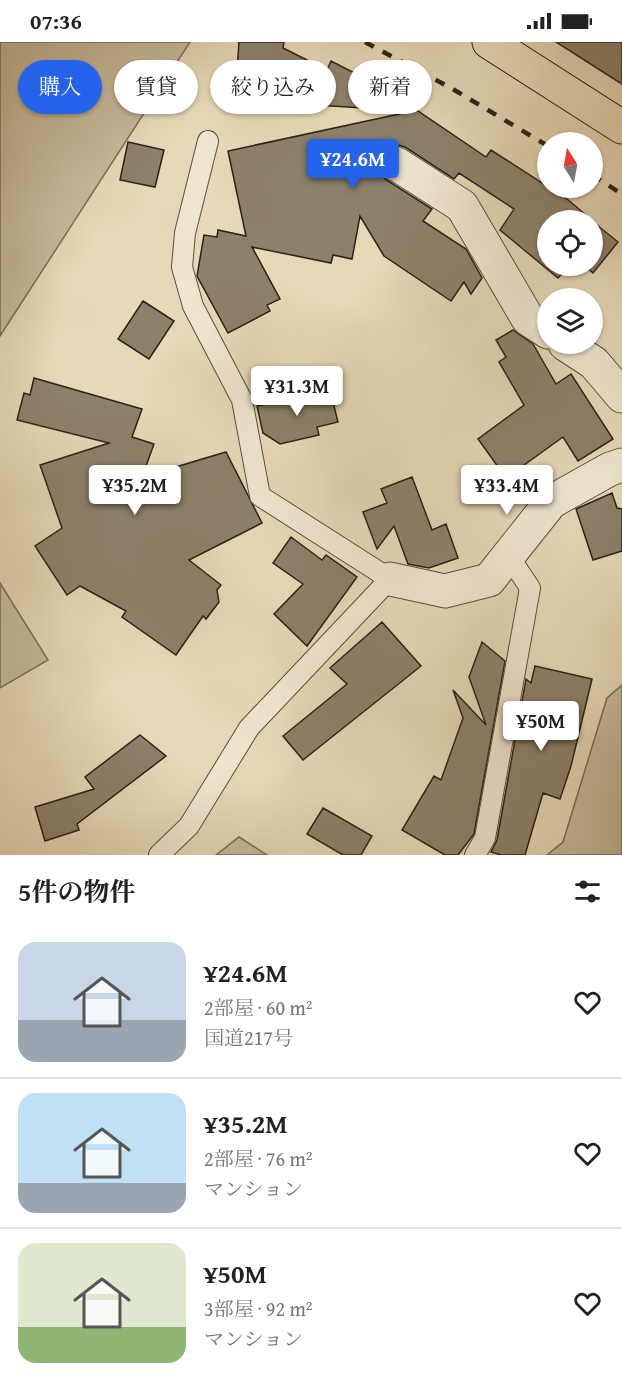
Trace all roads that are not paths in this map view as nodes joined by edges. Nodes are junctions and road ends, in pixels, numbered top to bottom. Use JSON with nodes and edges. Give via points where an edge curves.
{"nodes":[{"id":1,"x":489,"y":42,"type":"edge"},
{"id":2,"x":622,"y":127,"type":"edge"},
{"id":3,"x":208,"y":141,"type":"dead end"},
{"id":4,"x":395,"y":163,"type":"dead end"},
{"id":5,"x":537,"y":325,"type":"edge"},
{"id":6,"x":580,"y":354,"type":"edge"},
{"id":7,"x":622,"y":396,"type":"edge"},
{"id":8,"x":622,"y":465,"type":"edge"},
{"id":9,"x":508,"y":555,"type":"junction"},
{"id":10,"x":390,"y":579,"type":"junction"},
{"id":11,"x":159,"y":855,"type":"edge"},
{"id":12,"x":475,"y":855,"type":"edge"}],
"edges":[{"from":1,"to":2,"type":"highway"},
{"from":3,"to":10,"type":"lane","via":[[185,233],[182,267],[193,306],[242,400],[260,496]]},
{"from":4,"to":5,"type":"street","via":[[462,206],[528,319]]},
{"from":6,"to":7,"type":"street","via":[[594,363]]},
{"from":8,"to":9,"type":"street","via":[[551,501]]},
{"from":9,"to":10,"type":"street","via":[[489,580],[445,591]]},
{"from":9,"to":12,"type":"lane","via":[[530,588],[485,838]]},
{"from":10,"to":11,"type":"lane","via":[[249,728],[189,826]]}]}
